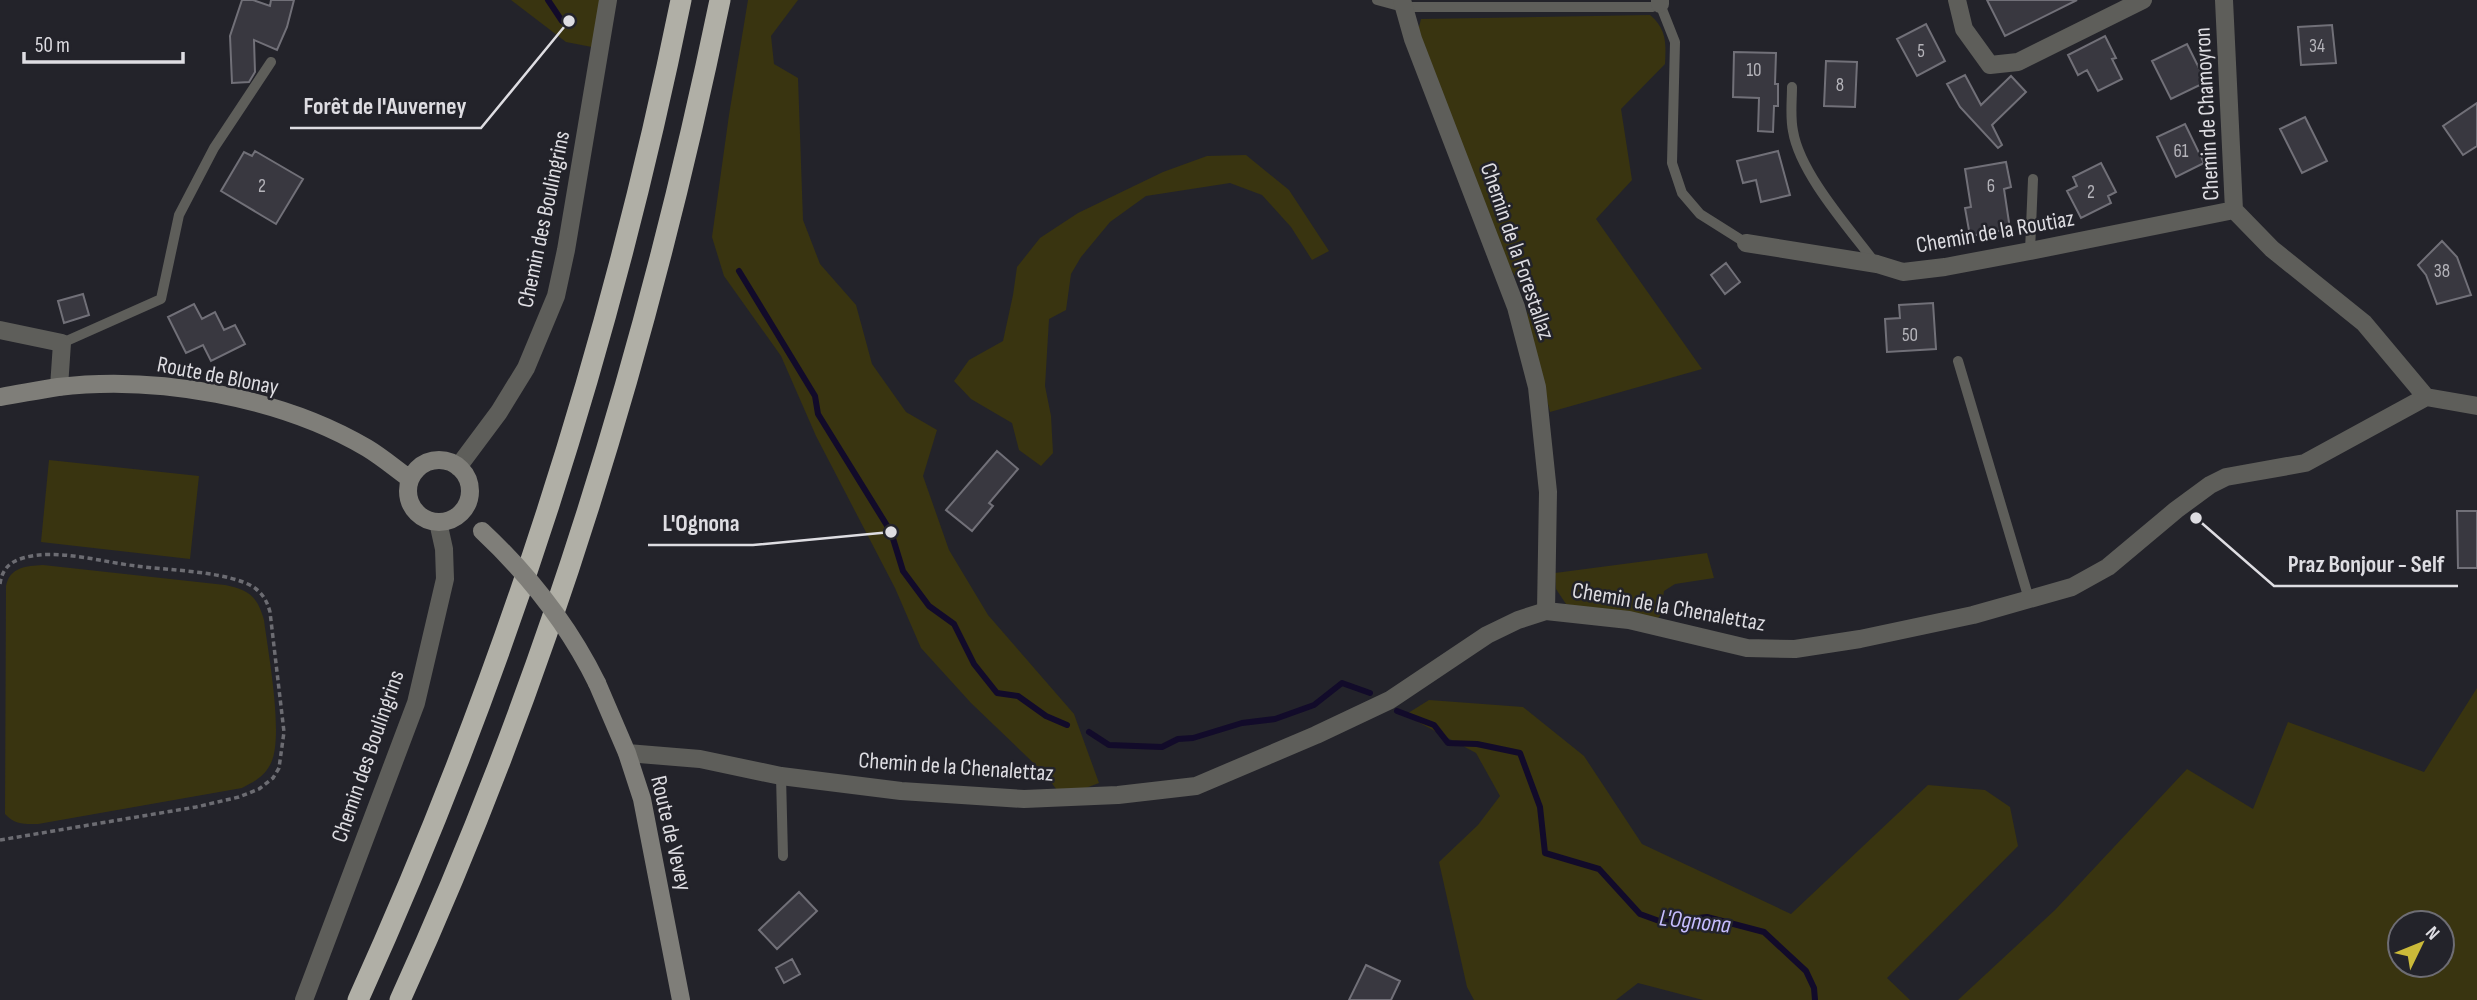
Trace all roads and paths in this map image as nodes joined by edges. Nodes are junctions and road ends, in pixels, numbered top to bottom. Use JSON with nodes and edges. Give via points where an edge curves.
{"nodes":[{"id":1,"x":608,"y":0,"type":"edge"},
{"id":2,"x":681,"y":0,"type":"edge"},
{"id":3,"x":720,"y":0,"type":"edge"},
{"id":4,"x":1377,"y":0,"type":"edge"},
{"id":5,"x":1957,"y":0,"type":"edge"},
{"id":6,"x":2143,"y":0,"type":"edge"},
{"id":7,"x":2224,"y":0,"type":"edge"},
{"id":8,"x":1660,"y":2,"type":"edge"},
{"id":9,"x":1402,"y":3,"type":"edge"},
{"id":10,"x":271,"y":62,"type":"dead end"},
{"id":11,"x":1792,"y":87,"type":"dead end"},
{"id":12,"x":2033,"y":179,"type":"dead end"},
{"id":13,"x":2234,"y":210,"type":"junction"},
{"id":14,"x":1746,"y":243,"type":"joint"},
{"id":15,"x":2030,"y":251,"type":"junction"},
{"id":16,"x":1877,"y":264,"type":"junction"},
{"id":17,"x":0,"y":330,"type":"edge"},
{"id":18,"x":62,"y":343,"type":"junction"},
{"id":19,"x":1958,"y":361,"type":"dead end"},
{"id":20,"x":59,"y":387,"type":"junction"},
{"id":21,"x":0,"y":397,"type":"edge"},
{"id":22,"x":2426,"y":397,"type":"junction"},
{"id":23,"x":2477,"y":406,"type":"edge"},
{"id":24,"x":458,"y":467,"type":"junction"},
{"id":25,"x":410,"y":479,"type":"junction"},
{"id":26,"x":461,"y":513,"type":"junction"},
{"id":27,"x":439,"y":522,"type":"junction"},
{"id":28,"x":0,"y":584,"type":"edge"},
{"id":29,"x":2029,"y":599,"type":"junction"},
{"id":30,"x":1546,"y":611,"type":"junction"},
{"id":31,"x":627,"y":753,"type":"junction"},
{"id":32,"x":781,"y":776,"type":"junction"},
{"id":33,"x":0,"y":840,"type":"edge"},
{"id":34,"x":783,"y":856,"type":"dead end"},
{"id":35,"x":304,"y":1000,"type":"edge"},
{"id":36,"x":358,"y":1000,"type":"edge"},
{"id":37,"x":400,"y":1000,"type":"edge"},
{"id":38,"x":681,"y":1000,"type":"edge"}],
"edges":[{"from":1,"to":24,"type":"street","name":"Chemin des Boulingrins","via":[[556,296],[526,368]]},
{"from":2,"to":36,"type":"highway","via":[[625,247],[551,498],[470,731]]},
{"from":3,"to":37,"type":"highway","via":[[661,256],[583,522],[505,745]]},
{"from":4,"to":9,"type":"lane","name":"Chemin de la Routiaz"},
{"from":5,"to":6,"type":"street","via":[[1964,29],[1990,65],[2018,62]]},
{"from":7,"to":13,"type":"street","name":"Chemin de Chamoyron"},
{"from":8,"to":9,"type":"lane","name":"Chemin de la Routiaz","via":[[1652,7],[1554,8]]},
{"from":8,"to":14,"type":"lane","name":"Chemin de la Routiaz","via":[[1675,42],[1672,163],[1682,193],[1700,214]]},
{"from":9,"to":30,"type":"street","name":"Chemin de la Forestallaz","via":[[1516,307],[1536,387],[1548,492]]},
{"from":10,"to":18,"type":"lane","via":[[214,148],[179,215],[161,299]]},
{"from":11,"to":16,"type":"lane","via":[[1793,130],[1800,153]]},
{"from":12,"to":15,"type":"lane"},
{"from":13,"to":15,"type":"street","name":"Chemin de la Routiaz"},
{"from":13,"to":22,"type":"street","name":"Chemin de Chamoyron","via":[[2272,249],[2364,324]]},
{"from":14,"to":16,"type":"street","name":"Chemin de la Routiaz"},
{"from":15,"to":16,"type":"street","name":"Chemin de la Routiaz","via":[[1903,272]]},
{"from":17,"to":18,"type":"street"},
{"from":18,"to":20,"type":"street"},
{"from":19,"to":29,"type":"lane"},
{"from":20,"to":21,"type":"street","name":"Route de Blonay"},
{"from":20,"to":25,"type":"street","name":"Route de Blonay","via":[[160,386],[249,402],[336,432],[368,448]]},
{"from":22,"to":23,"type":"street"},
{"from":22,"to":29,"type":"street","name":"Chemin de la Chenalettaz","via":[[2305,463],[2226,477],[2210,485],[2108,567],[2072,587]]},
{"from":24,"to":25,"type":"street","via":[[437,460],[416,469]]},
{"from":24,"to":26,"type":"street","via":[[470,489]]},
{"from":25,"to":27,"type":"street","via":[[408,496],[415,512]]},
{"from":26,"to":27,"type":"street"},
{"from":26,"to":31,"type":"street","name":"Route de Vevey","bridge":true,"via":[[540,591],[577,645]]},
{"from":27,"to":35,"type":"street","name":"Chemin des Boulingrins","via":[[445,579],[416,702]]},
{"from":28,"to":33,"type":"path","via":[[1,573],[11,563],[41,555],[195,573],[251,585],[266,598],[270,612],[284,732],[279,768],[273,778],[239,797]]},
{"from":29,"to":30,"type":"street","name":"Chemin de la Chenalettaz","via":[[1910,629],[1795,649],[1747,648],[1629,620]]},
{"from":30,"to":32,"type":"street","name":"Chemin de la Chenalettaz","via":[[1487,635],[1390,700],[1196,786],[1024,799],[901,791]]},
{"from":31,"to":32,"type":"street","name":"Chemin de la Chenalettaz","via":[[700,759]]},
{"from":31,"to":38,"type":"street","name":"Route de Vevey","via":[[642,799]]},
{"from":32,"to":34,"type":"lane"}]}
